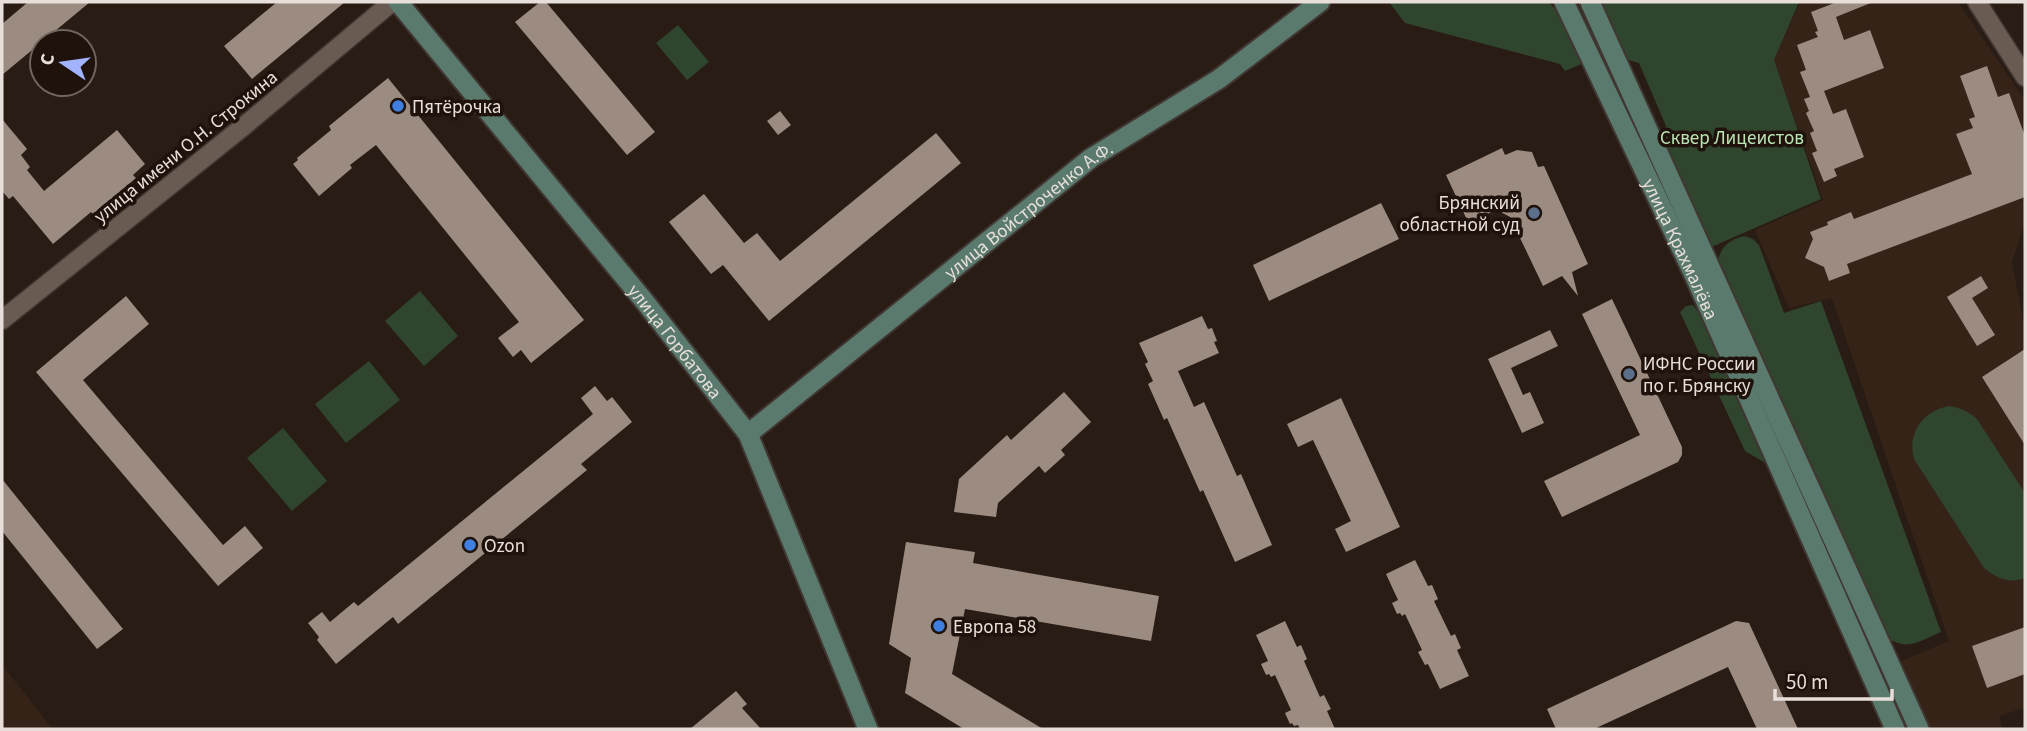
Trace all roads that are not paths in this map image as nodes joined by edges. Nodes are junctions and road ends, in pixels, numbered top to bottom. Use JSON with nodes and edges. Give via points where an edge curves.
{"nodes":[{"id":1,"x":392,"y":2,"type":"edge"},
{"id":2,"x":398,"y":2,"type":"edge"},
{"id":3,"x":1320,"y":2,"type":"edge"},
{"id":4,"x":1564,"y":2,"type":"edge"},
{"id":5,"x":1590,"y":2,"type":"edge"},
{"id":6,"x":1977,"y":2,"type":"edge"},
{"id":7,"x":2025,"y":77,"type":"edge"},
{"id":8,"x":2,"y":320,"type":"edge"},
{"id":9,"x":748,"y":434,"type":"junction"},
{"id":10,"x":868,"y":729,"type":"edge"},
{"id":11,"x":1895,"y":729,"type":"edge"},
{"id":12,"x":1919,"y":729,"type":"edge"}],
"edges":[{"from":1,"to":8,"type":"street","name":"улица имени О.Н. Строкина"},
{"from":2,"to":9,"type":"main road","name":"улица Горбатова"},
{"from":3,"to":9,"type":"main road","name":"улица Войстроченко А.Ф.","via":[[1219,79],[1091,158]]},
{"from":4,"to":11,"type":"main road","name":"улица Крахмалёва","via":[[1695,277]]},
{"from":5,"to":12,"type":"main road"},
{"from":6,"to":7,"type":"street"},
{"from":9,"to":10,"type":"main road","name":"улица Горбатова"}]}
